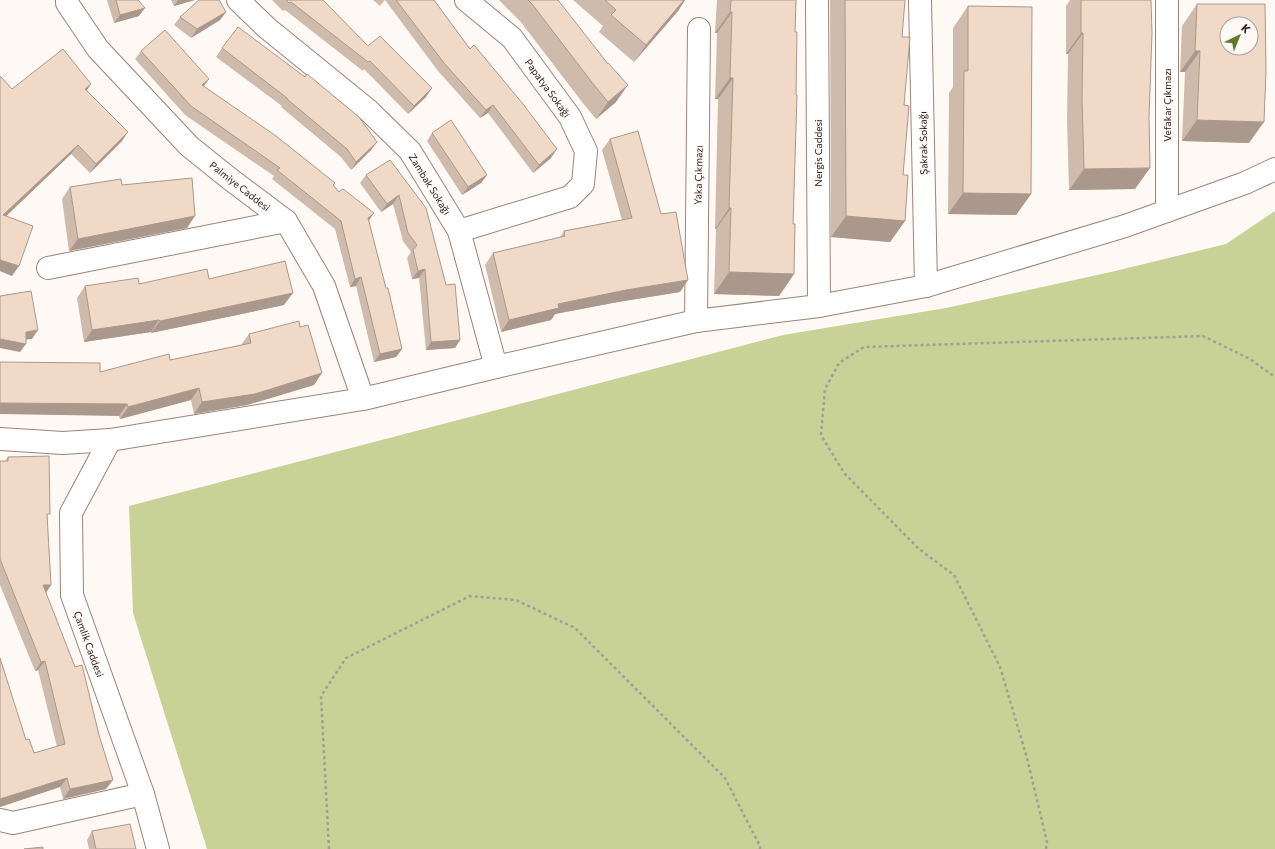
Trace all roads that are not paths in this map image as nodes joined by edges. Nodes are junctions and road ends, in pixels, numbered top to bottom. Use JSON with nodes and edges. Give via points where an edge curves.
{"nodes":[{"id":1,"x":238,"y":0,"type":"edge"},
{"id":2,"x":466,"y":0,"type":"edge"},
{"id":3,"x":817,"y":0,"type":"edge"},
{"id":4,"x":920,"y":0,"type":"edge"},
{"id":5,"x":1168,"y":0,"type":"edge"},
{"id":6,"x":67,"y":2,"type":"edge"},
{"id":7,"x":699,"y":29,"type":"dead end"},
{"id":8,"x":1275,"y":169,"type":"edge"},
{"id":9,"x":1167,"y":211,"type":"junction"},
{"id":10,"x":286,"y":221,"type":"junction"},
{"id":11,"x":459,"y":231,"type":"junction"},
{"id":12,"x":48,"y":268,"type":"dead end"},
{"id":13,"x":926,"y":286,"type":"junction"},
{"id":14,"x":819,"y":306,"type":"junction"},
{"id":15,"x":696,"y":321,"type":"junction"},
{"id":16,"x":496,"y":367,"type":"junction"},
{"id":17,"x":363,"y":399,"type":"junction"},
{"id":18,"x":0,"y":439,"type":"edge"},
{"id":19,"x":110,"y":440,"type":"junction"},
{"id":20,"x":63,"y":443,"type":"junction"},
{"id":21,"x":95,"y":467,"type":"junction"},
{"id":22,"x":143,"y":794,"type":"junction"},
{"id":23,"x":0,"y":820,"type":"edge"},
{"id":24,"x":158,"y":849,"type":"edge"}],
"edges":[{"from":1,"to":11,"type":"street","name":"Zambak Sokağı","via":[[267,28],[368,110],[410,151]]},
{"from":2,"to":11,"type":"street","name":"Papatya Sokağı","via":[[512,38],[570,117],[586,151],[583,184],[570,197]]},
{"from":3,"to":14,"type":"street","name":"Nergis Caddesi"},
{"from":4,"to":13,"type":"street","name":"Şakrak Sokağı"},
{"from":5,"to":9,"type":"street","name":"Vefakar Çıkmazı"},
{"from":6,"to":10,"type":"street","name":"Palmiye Caddesi","via":[[98,49],[189,146]]},
{"from":7,"to":15,"type":"street","name":"Yaka Çıkmazı"},
{"from":8,"to":9,"type":"street","via":[[1245,183]]},
{"from":9,"to":13,"type":"street"},
{"from":10,"to":12,"type":"street"},
{"from":10,"to":17,"type":"street","name":"Palmiye Caddesi","via":[[324,286]]},
{"from":11,"to":16,"type":"street","name":"Zambak Sokağı"},
{"from":13,"to":14,"type":"street"},
{"from":14,"to":15,"type":"street"},
{"from":15,"to":16,"type":"street"},
{"from":16,"to":17,"type":"street"},
{"from":17,"to":19,"type":"street"},
{"from":18,"to":20,"type":"street"},
{"from":19,"to":20,"type":"street"},
{"from":19,"to":21,"type":"street","name":"Çamlik Caddesi"},
{"from":20,"to":21,"type":"street"},
{"from":21,"to":22,"type":"street","name":"Çamlik Caddesi","via":[[71,513],[72,595]]},
{"from":22,"to":23,"type":"street","via":[[13,823]]},
{"from":22,"to":24,"type":"street","name":"Çamlik Caddesi"}]}
